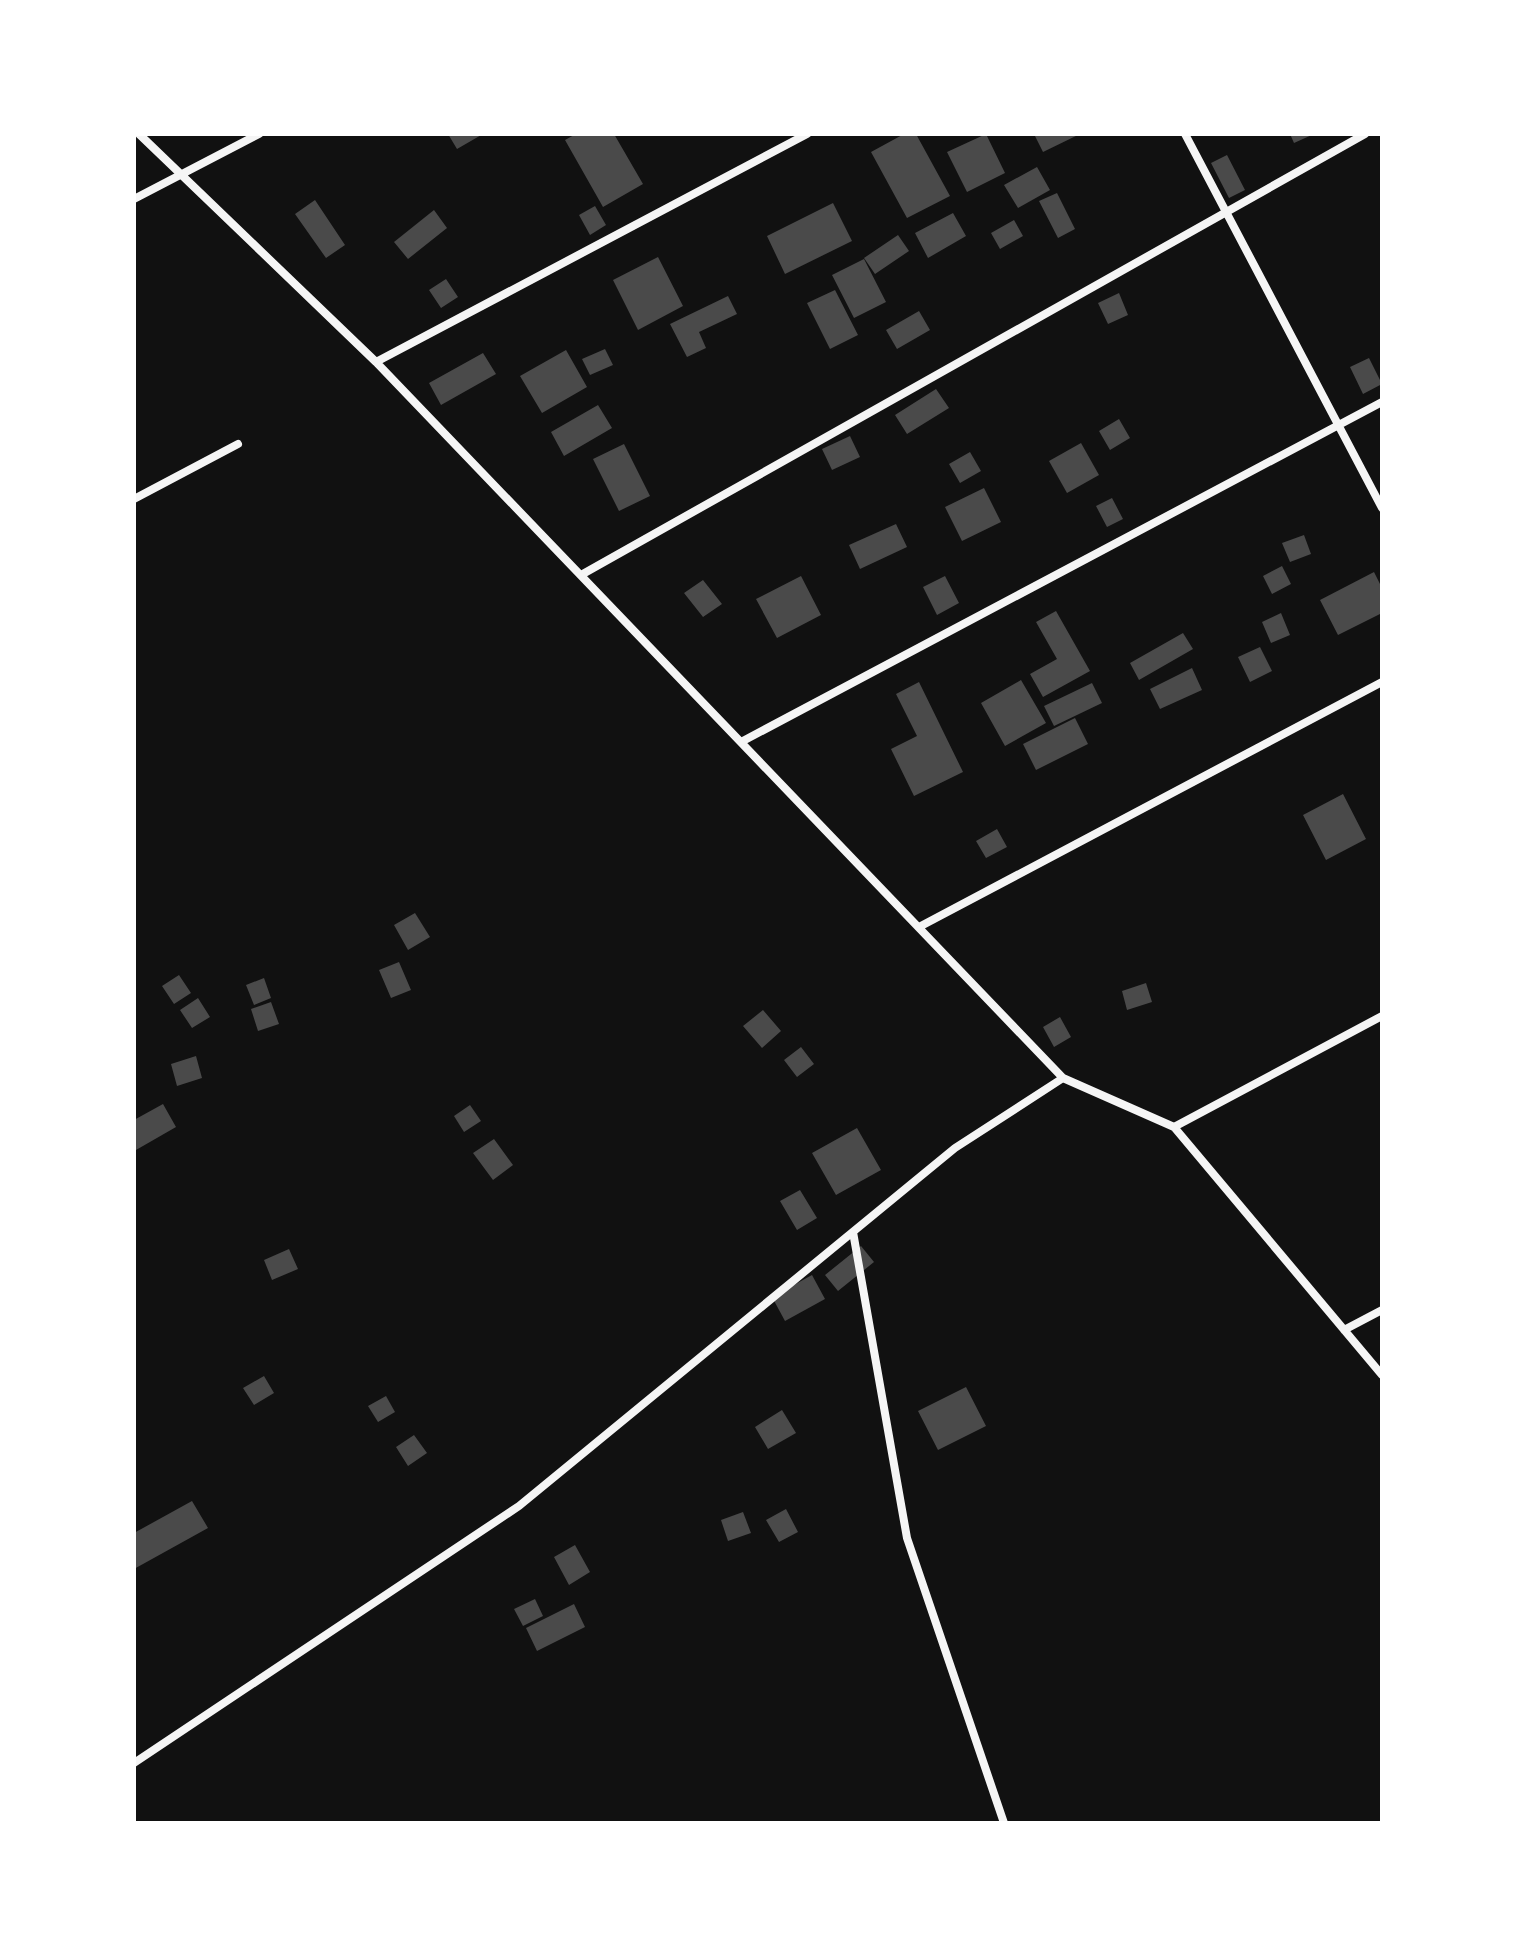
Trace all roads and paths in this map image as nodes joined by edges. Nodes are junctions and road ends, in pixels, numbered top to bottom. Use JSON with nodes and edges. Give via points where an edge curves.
{"nodes":[{"id":1,"x":139,"y":134,"type":"edge"},
{"id":2,"x":259,"y":134,"type":"edge"},
{"id":3,"x":807,"y":134,"type":"edge"},
{"id":4,"x":1185,"y":134,"type":"edge"},
{"id":5,"x":1365,"y":134,"type":"edge"},
{"id":6,"x":183,"y":174,"type":"junction"},
{"id":7,"x":134,"y":199,"type":"edge"},
{"id":8,"x":1226,"y":212,"type":"junction"},
{"id":9,"x":376,"y":362,"type":"junction"},
{"id":10,"x":1382,"y":402,"type":"edge"},
{"id":11,"x":1338,"y":425,"type":"junction"},
{"id":12,"x":238,"y":444,"type":"dead end"},
{"id":13,"x":134,"y":499,"type":"edge"},
{"id":14,"x":1382,"y":508,"type":"edge"},
{"id":15,"x":581,"y":575,"type":"junction"},
{"id":16,"x":1382,"y":682,"type":"edge"},
{"id":17,"x":741,"y":742,"type":"junction"},
{"id":18,"x":919,"y":927,"type":"junction"},
{"id":19,"x":1382,"y":1016,"type":"edge"},
{"id":20,"x":1063,"y":1078,"type":"junction"},
{"id":21,"x":1174,"y":1127,"type":"junction"},
{"id":22,"x":853,"y":1232,"type":"junction"},
{"id":23,"x":1382,"y":1310,"type":"edge"},
{"id":24,"x":1344,"y":1330,"type":"junction"},
{"id":25,"x":1382,"y":1375,"type":"edge"},
{"id":26,"x":134,"y":1763,"type":"edge"},
{"id":27,"x":1004,"y":1823,"type":"edge"}],
"edges":[{"from":1,"to":6,"type":"street"},
{"from":2,"to":6,"type":"street"},
{"from":3,"to":9,"type":"street"},
{"from":4,"to":8,"type":"street"},
{"from":5,"to":8,"type":"street"},
{"from":6,"to":7,"type":"street"},
{"from":6,"to":9,"type":"street"},
{"from":8,"to":11,"type":"street"},
{"from":8,"to":15,"type":"street"},
{"from":9,"to":15,"type":"street"},
{"from":10,"to":11,"type":"street"},
{"from":11,"to":14,"type":"street"},
{"from":11,"to":17,"type":"street"},
{"from":12,"to":13,"type":"street"},
{"from":15,"to":17,"type":"street"},
{"from":16,"to":18,"type":"street"},
{"from":17,"to":18,"type":"street"},
{"from":18,"to":20,"type":"street"},
{"from":19,"to":21,"type":"street"},
{"from":20,"to":21,"type":"street"},
{"from":20,"to":22,"type":"street","via":[[955,1148]]},
{"from":21,"to":24,"type":"street"},
{"from":22,"to":26,"type":"street","via":[[519,1506]]},
{"from":22,"to":27,"type":"street","via":[[907,1538]]},
{"from":23,"to":24,"type":"street"},
{"from":24,"to":25,"type":"street"}]}
